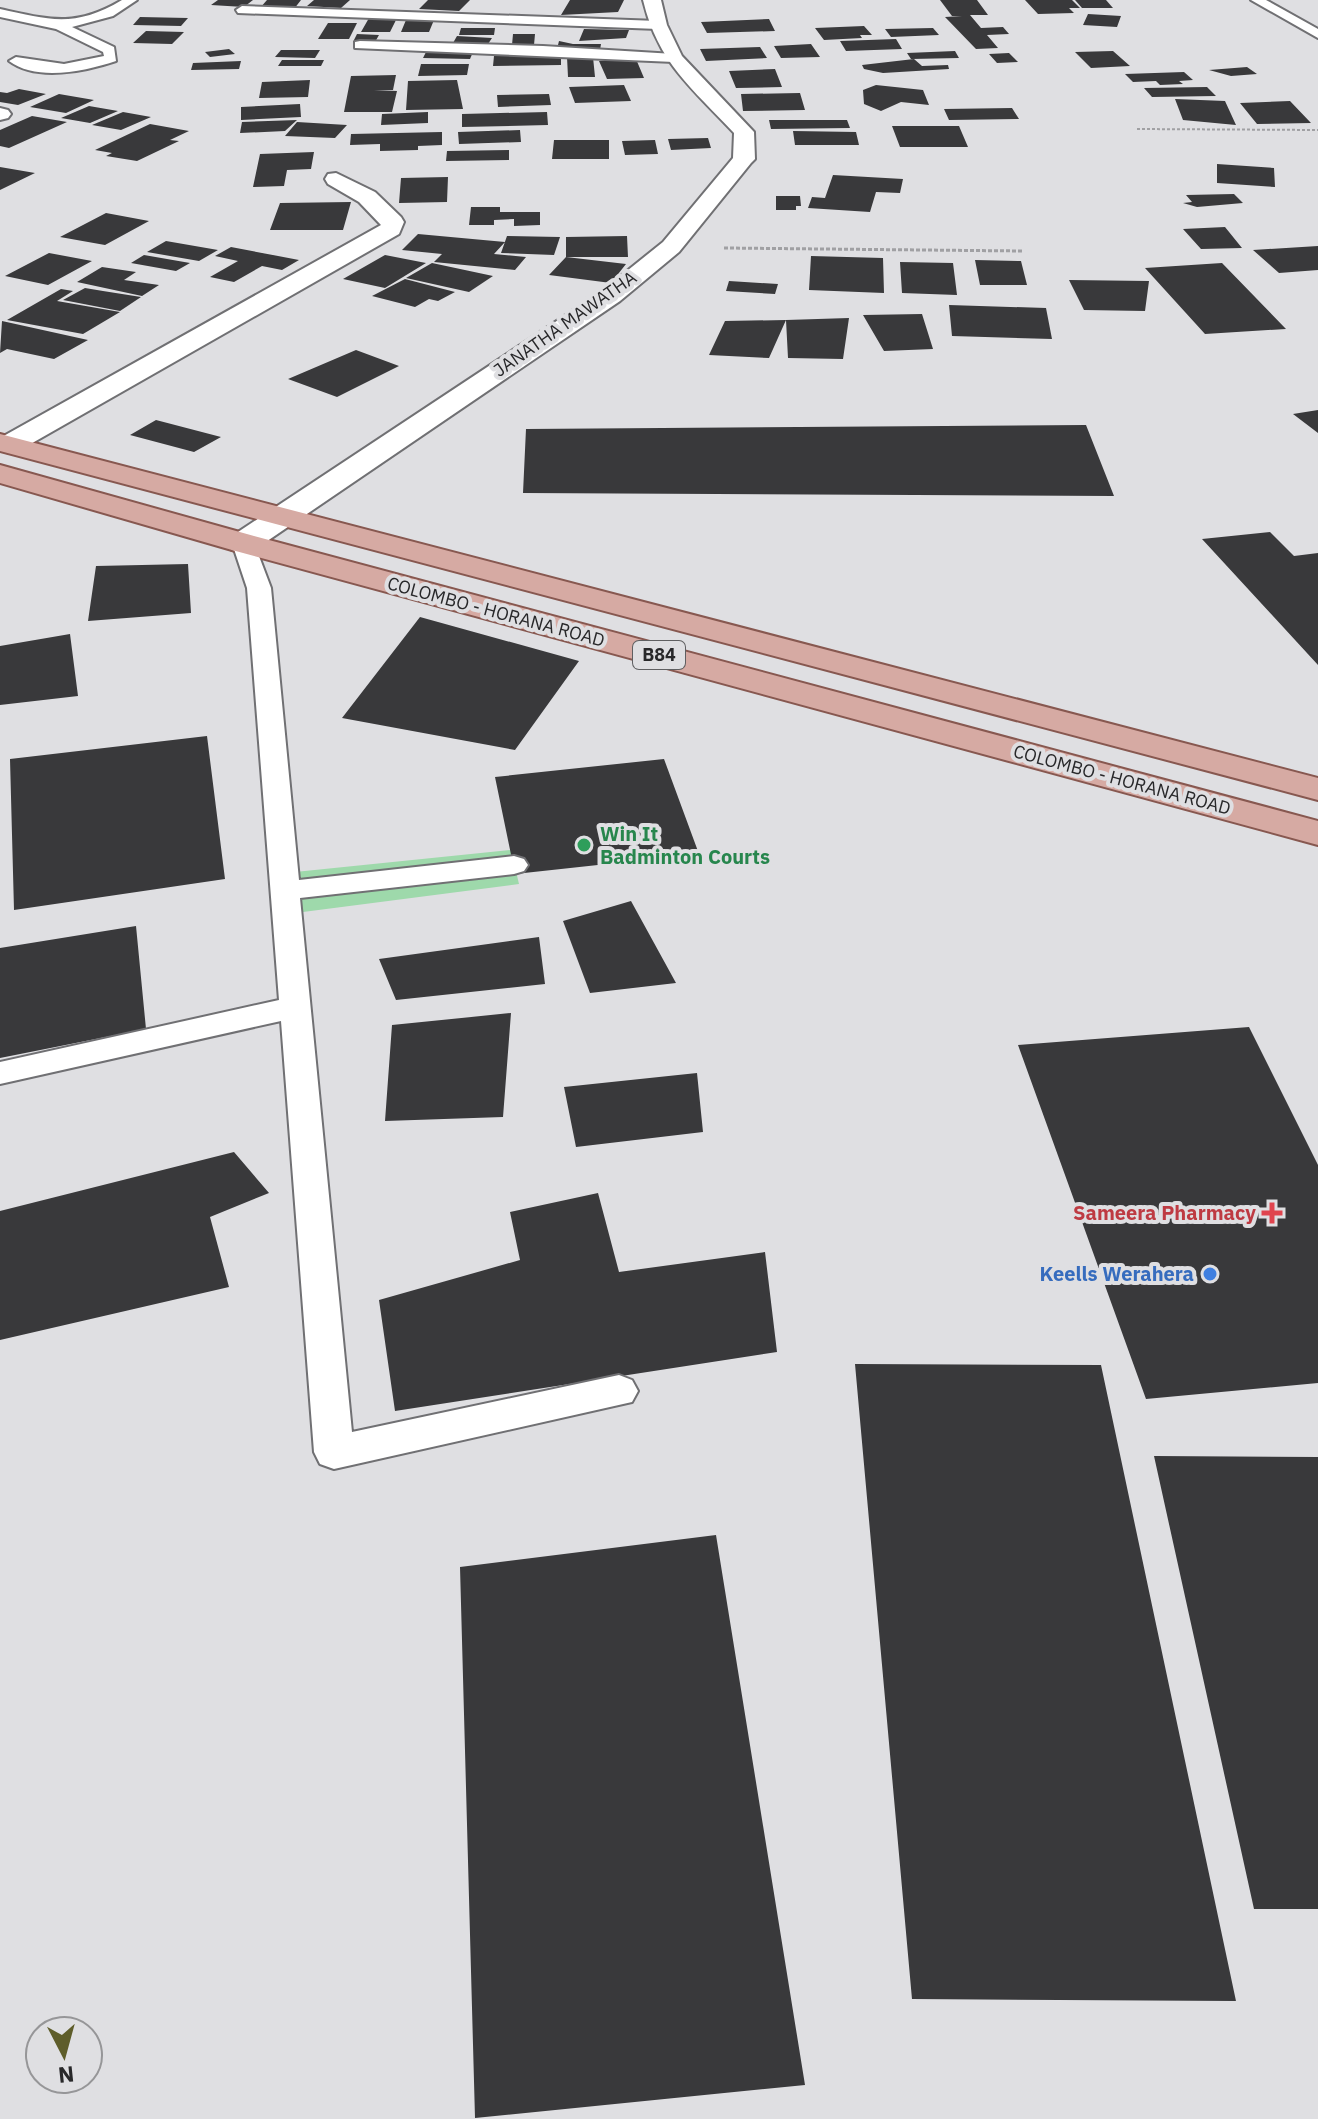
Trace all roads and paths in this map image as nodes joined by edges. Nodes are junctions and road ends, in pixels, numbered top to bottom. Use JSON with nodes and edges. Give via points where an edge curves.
{"nodes":[{"id":1,"x":131,"y":0,"type":"edge"},
{"id":2,"x":652,"y":0,"type":"edge"},
{"id":3,"x":1257,"y":0,"type":"edge"},
{"id":4,"x":242,"y":10,"type":"dead end"},
{"id":5,"x":0,"y":13,"type":"edge"},
{"id":6,"x":658,"y":25,"type":"junction"},
{"id":7,"x":60,"y":26,"type":"junction"},
{"id":8,"x":1318,"y":34,"type":"edge"},
{"id":9,"x":360,"y":45,"type":"dead end"},
{"id":10,"x":674,"y":58,"type":"junction"},
{"id":11,"x":16,"y":61,"type":"dead end"},
{"id":12,"x":1137,"y":129,"type":"dead end"},
{"id":13,"x":1318,"y":130,"type":"edge"},
{"id":14,"x":336,"y":179,"type":"dead end"},
{"id":15,"x":671,"y":247,"type":"junction"},
{"id":16,"x":1023,"y":251,"type":"dead end"},
{"id":17,"x":3,"y":453,"type":"edge"},
{"id":18,"x":279,"y":517,"type":"junction"},
{"id":19,"x":243,"y":543,"type":"junction"},
{"id":20,"x":1209,"y":760,"type":"junction"},
{"id":21,"x":1318,"y":789,"type":"edge"},
{"id":22,"x":1189,"y":798,"type":"junction"},
{"id":23,"x":1318,"y":833,"type":"edge"},
{"id":24,"x":514,"y":865,"type":"dead end"},
{"id":25,"x":285,"y":891,"type":"junction"},
{"id":26,"x":296,"y":1007,"type":"junction"},
{"id":27,"x":0,"y":1073,"type":"edge"},
{"id":28,"x":619,"y":1391,"type":"dead end"}],
"edges":[{"from":1,"to":7,"type":"lane","via":[[109,13]]},
{"from":2,"to":6,"type":"street","name":"JANATHA MAWATHA"},
{"from":3,"to":8,"type":"lane"},
{"from":4,"to":6,"type":"lane"},
{"from":5,"to":7,"type":"lane"},
{"from":6,"to":10,"type":"street","name":"JANATHA MAWATHA"},
{"from":7,"to":11,"type":"lane","via":[[109,50],[111,58],[68,69]]},
{"from":9,"to":10,"type":"lane"},
{"from":10,"to":15,"type":"street","name":"JANATHA MAWATHA","via":[[744,132],[744,159]]},
{"from":12,"to":13,"type":"path"},
{"from":14,"to":17,"type":"street","via":[[383,210],[393,222],[391,229]]},
{"from":15,"to":16,"type":"path"},
{"from":15,"to":18,"type":"street","name":"JANATHA MAWATHA","via":[[611,296]]},
{"from":17,"to":18,"type":"main road","name":"COLOMBO - HORANA ROAD","number":"B84"},
{"from":17,"to":19,"type":"main road","name":"COLOMBO - HORANA ROAD","number":"B84"},
{"from":18,"to":19,"type":"street","name":"JANATHA MAWATHA"},
{"from":18,"to":20,"type":"main road","name":"COLOMBO - HORANA ROAD","number":"B84"},
{"from":19,"to":22,"type":"main road","name":"COLOMBO - HORANA ROAD","number":"B84"},
{"from":19,"to":25,"type":"lane","via":[[259,588]]},
{"from":20,"to":21,"type":"main road","name":"COLOMBO - HORANA ROAD","number":"B84"},
{"from":20,"to":22,"type":"main road"},
{"from":22,"to":23,"type":"main road","name":"COLOMBO - HORANA ROAD","number":"B84"},
{"from":24,"to":25,"type":"lane"},
{"from":25,"to":26,"type":"lane"},
{"from":26,"to":27,"type":"lane"},
{"from":26,"to":28,"type":"lane","via":[[334,1452]]}]}
